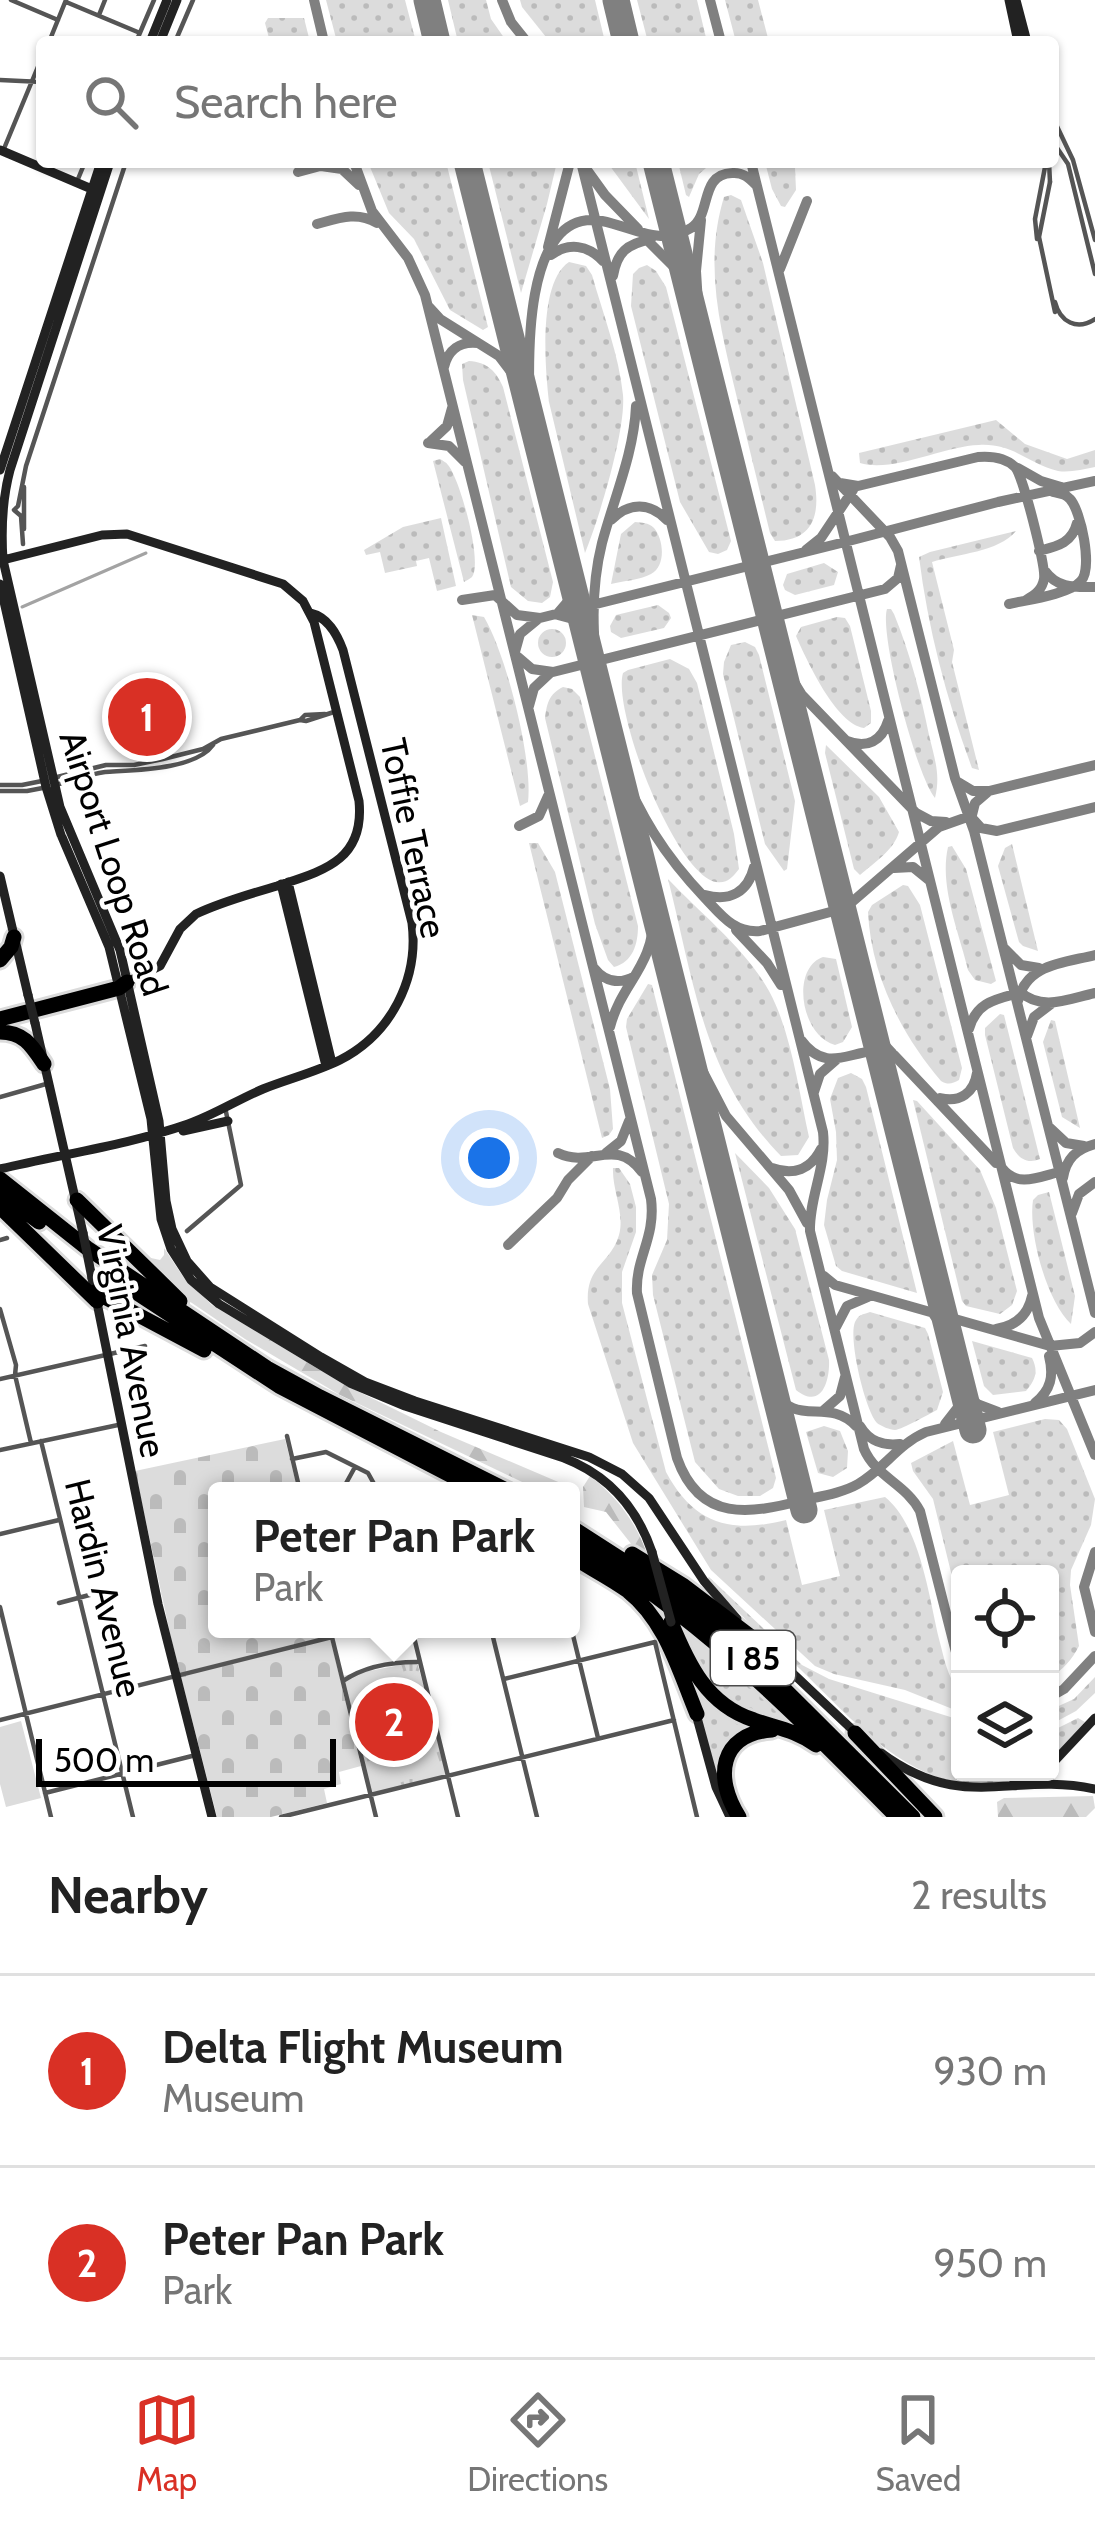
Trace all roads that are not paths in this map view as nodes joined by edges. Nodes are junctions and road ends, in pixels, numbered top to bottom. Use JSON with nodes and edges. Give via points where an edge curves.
{"nodes":[{"id":1,"x":11,"y":0,"type":"edge"},
{"id":2,"x":105,"y":0,"type":"edge"},
{"id":3,"x":154,"y":0,"type":"edge"},
{"id":4,"x":167,"y":0,"type":"edge"},
{"id":5,"x":177,"y":0,"type":"edge"},
{"id":6,"x":193,"y":0,"type":"edge"},
{"id":7,"x":66,"y":1,"type":"edge"},
{"id":8,"x":1013,"y":4,"type":"edge"},
{"id":9,"x":98,"y":15,"type":"junction"},
{"id":10,"x":58,"y":20,"type":"junction"},
{"id":11,"x":140,"y":33,"type":"junction"},
{"id":12,"x":51,"y":36,"type":"edge"},
{"id":13,"x":139,"y":36,"type":"edge"},
{"id":14,"x":152,"y":36,"type":"edge"},
{"id":15,"x":162,"y":36,"type":"edge"},
{"id":16,"x":178,"y":36,"type":"edge"},
{"id":17,"x":1021,"y":36,"type":"edge"},
{"id":18,"x":36,"y":72,"type":"edge"},
{"id":19,"x":0,"y":80,"type":"edge"},
{"id":20,"x":32,"y":81,"type":"junction"},
{"id":21,"x":36,"y":81,"type":"edge"},
{"id":22,"x":1059,"y":131,"type":"edge"},
{"id":23,"x":1059,"y":151,"type":"edge"},
{"id":24,"x":1,"y":153,"type":"edge"},
{"id":25,"x":36,"y":166,"type":"edge"},
{"id":26,"x":40,"y":168,"type":"edge"},
{"id":27,"x":83,"y":168,"type":"edge"},
{"id":28,"x":100,"y":168,"type":"edge"},
{"id":29,"x":107,"y":168,"type":"edge"},
{"id":30,"x":124,"y":168,"type":"edge"},
{"id":31,"x":1047,"y":168,"type":"edge"},
{"id":32,"x":77,"y":182,"type":"junction"},
{"id":33,"x":95,"y":190,"type":"junction"},
{"id":34,"x":1095,"y":240,"type":"edge"},
{"id":35,"x":1095,"y":274,"type":"edge"},
{"id":36,"x":1095,"y":321,"type":"edge"},
{"id":37,"x":0,"y":470,"type":"edge"},
{"id":38,"x":23,"y":481,"type":"junction"},
{"id":39,"x":6,"y":511,"type":"edge"},
{"id":40,"x":23,"y":544,"type":"junction"},
{"id":41,"x":39,"y":551,"type":"junction"},
{"id":42,"x":6,"y":560,"type":"edge"},
{"id":43,"x":0,"y":584,"type":"edge"},
{"id":44,"x":310,"y":613,"type":"junction"},
{"id":45,"x":326,"y":714,"type":"junction"},
{"id":46,"x":341,"y":730,"type":"junction"},
{"id":47,"x":49,"y":783,"type":"junction"},
{"id":48,"x":0,"y":788,"type":"edge"},
{"id":49,"x":0,"y":876,"type":"edge"},
{"id":50,"x":285,"y":883,"type":"junction"},
{"id":51,"x":14,"y":937,"type":"joint"},
{"id":52,"x":8,"y":960,"type":"edge"},
{"id":53,"x":122,"y":962,"type":"junction"},
{"id":54,"x":148,"y":974,"type":"junction"},
{"id":55,"x":121,"y":984,"type":"junction"},
{"id":56,"x":0,"y":1016,"type":"edge"},
{"id":57,"x":0,"y":1032,"type":"edge"},
{"id":58,"x":44,"y":1064,"type":"junction"},
{"id":59,"x":329,"y":1065,"type":"junction"},
{"id":60,"x":48,"y":1083,"type":"junction"},
{"id":61,"x":0,"y":1096,"type":"edge"},
{"id":62,"x":225,"y":1107,"type":"junction"},
{"id":63,"x":228,"y":1121,"type":"junction"},
{"id":64,"x":162,"y":1132,"type":"junction"},
{"id":65,"x":65,"y":1154,"type":"junction"},
{"id":66,"x":3,"y":1172,"type":"edge"},
{"id":67,"x":0,"y":1193,"type":"edge"},
{"id":68,"x":77,"y":1200,"type":"junction"},
{"id":69,"x":0,"y":1207,"type":"edge"},
{"id":70,"x":187,"y":1231,"type":"dead end"},
{"id":71,"x":96,"y":1295,"type":"junction"},
{"id":72,"x":0,"y":1309,"type":"edge"},
{"id":73,"x":145,"y":1346,"type":"dead end"},
{"id":74,"x":107,"y":1354,"type":"junction"},
{"id":75,"x":264,"y":1371,"type":"junction"},
{"id":76,"x":15,"y":1375,"type":"junction"},
{"id":77,"x":0,"y":1379,"type":"edge"},
{"id":78,"x":406,"y":1402,"type":"junction"},
{"id":79,"x":121,"y":1425,"type":"junction"},
{"id":80,"x":287,"y":1436,"type":"dead end"},
{"id":81,"x":41,"y":1441,"type":"junction"},
{"id":82,"x":31,"y":1443,"type":"junction"},
{"id":83,"x":0,"y":1450,"type":"edge"},
{"id":84,"x":292,"y":1459,"type":"junction"},
{"id":85,"x":355,"y":1467,"type":"junction"},
{"id":86,"x":434,"y":1468,"type":"junction"},
{"id":87,"x":297,"y":1482,"type":"edge"},
{"id":88,"x":347,"y":1482,"type":"edge"},
{"id":89,"x":373,"y":1482,"type":"edge"},
{"id":90,"x":453,"y":1482,"type":"edge"},
{"id":91,"x":476,"y":1482,"type":"edge"},
{"id":92,"x":485,"y":1482,"type":"edge"},
{"id":93,"x":60,"y":1520,"type":"junction"},
{"id":94,"x":580,"y":1527,"type":"edge"},
{"id":95,"x":580,"y":1528,"type":"edge"},
{"id":96,"x":0,"y":1534,"type":"edge"},
{"id":97,"x":580,"y":1546,"type":"edge"},
{"id":98,"x":580,"y":1561,"type":"edge"},
{"id":99,"x":98,"y":1593,"type":"dead end"},
{"id":100,"x":79,"y":1598,"type":"junction"},
{"id":101,"x":59,"y":1603,"type":"dead end"},
{"id":102,"x":0,"y":1607,"type":"edge"},
{"id":103,"x":671,"y":1622,"type":"junction"},
{"id":104,"x":313,"y":1638,"type":"edge"},
{"id":105,"x":332,"y":1638,"type":"edge"},
{"id":106,"x":414,"y":1638,"type":"edge"},
{"id":107,"x":493,"y":1638,"type":"edge"},
{"id":108,"x":574,"y":1638,"type":"edge"},
{"id":109,"x":767,"y":1648,"type":"junction"},
{"id":110,"x":579,"y":1660,"type":"junction"},
{"id":111,"x":420,"y":1662,"type":"junction"},
{"id":112,"x":176,"y":1676,"type":"junction"},
{"id":113,"x":504,"y":1679,"type":"junction"},
{"id":114,"x":343,"y":1682,"type":"junction"},
{"id":115,"x":102,"y":1694,"type":"junction"},
{"id":116,"x":26,"y":1713,"type":"junction"},
{"id":117,"x":697,"y":1714,"type":"junction"},
{"id":118,"x":1095,"y":1718,"type":"edge"},
{"id":119,"x":0,"y":1720,"type":"edge"},
{"id":120,"x":674,"y":1720,"type":"junction"},
{"id":121,"x":856,"y":1733,"type":"junction"},
{"id":122,"x":598,"y":1738,"type":"junction"},
{"id":123,"x":823,"y":1753,"type":"junction"},
{"id":124,"x":196,"y":1755,"type":"junction"},
{"id":125,"x":523,"y":1757,"type":"junction"},
{"id":126,"x":1059,"y":1759,"type":"edge"},
{"id":127,"x":122,"y":1774,"type":"junction"},
{"id":128,"x":448,"y":1775,"type":"junction"},
{"id":129,"x":1019,"y":1781,"type":"edge"},
{"id":130,"x":1002,"y":1788,"type":"junction"},
{"id":131,"x":1095,"y":1789,"type":"edge"},
{"id":132,"x":46,"y":1792,"type":"junction"},
{"id":133,"x":371,"y":1795,"type":"junction"},
{"id":134,"x":51,"y":1817,"type":"edge"},
{"id":135,"x":133,"y":1817,"type":"edge"},
{"id":136,"x":212,"y":1817,"type":"edge"},
{"id":137,"x":281,"y":1817,"type":"edge"},
{"id":138,"x":376,"y":1817,"type":"edge"},
{"id":139,"x":458,"y":1817,"type":"edge"},
{"id":140,"x":537,"y":1817,"type":"edge"},
{"id":141,"x":697,"y":1817,"type":"edge"},
{"id":142,"x":734,"y":1817,"type":"edge"},
{"id":143,"x":893,"y":1817,"type":"edge"},
{"id":144,"x":913,"y":1817,"type":"edge"},
{"id":145,"x":935,"y":1817,"type":"edge"}],
"edges":[{"from":1,"to":10,"type":"street"},
{"from":2,"to":9,"type":"street"},
{"from":3,"to":11,"type":"street"},
{"from":4,"to":14,"type":"main road"},
{"from":5,"to":15,"type":"main road"},
{"from":6,"to":16,"type":"street"},
{"from":7,"to":9,"type":"street"},
{"from":7,"to":10,"type":"street"},
{"from":8,"to":17,"type":"main road"},
{"from":9,"to":11,"type":"street"},
{"from":10,"to":12,"type":"street"},
{"from":11,"to":13,"type":"street"},
{"from":18,"to":20,"type":"street"},
{"from":19,"to":20,"type":"street"},
{"from":20,"to":21,"type":"street"},
{"from":20,"to":24,"type":"street"},
{"from":22,"to":34,"type":"street"},
{"from":23,"to":35,"type":"street"},
{"from":24,"to":25,"type":"main road"},
{"from":26,"to":32,"type":"main road"},
{"from":27,"to":32,"type":"street"},
{"from":28,"to":33,"type":"main road","name":"Airport Loop Road"},
{"from":29,"to":33,"type":"main road","name":"Airport Loop Road"},
{"from":30,"to":38,"type":"street"},
{"from":31,"to":36,"type":"street","bridge":true,"via":[[1035,225],[1057,309],[1075,325]]},
{"from":32,"to":33,"type":"main road"},
{"from":33,"to":37,"type":"main road","name":"Airport Loop Road"},
{"from":33,"to":39,"type":"main road","name":"Airport Loop Road","via":[[10,470]]},
{"from":38,"to":39,"type":"street"},
{"from":38,"to":40,"type":"street"},
{"from":39,"to":40,"type":"street","via":[[21,516]]},
{"from":39,"to":42,"type":"main road","name":"Airport Loop Road"},
{"from":40,"to":41,"type":"street"},
{"from":40,"to":42,"type":"street"},
{"from":41,"to":42,"type":"main road"},
{"from":41,"to":44,"type":"main road","name":"Toffie Terrace","via":[[137,535],[276,581]]},
{"from":42,"to":47,"type":"main road","name":"Airport Loop Road"},
{"from":43,"to":47,"type":"main road","name":"Airport Loop Road"},
{"from":44,"to":45,"type":"main road","via":[[332,692]]},
{"from":44,"to":59,"type":"main road","name":"Toffie Terrace","via":[[344,650],[413,934],[410,975],[394,1010],[362,1046]]},
{"from":45,"to":46,"type":"main road"},
{"from":45,"to":46,"type":"street"},
{"from":45,"to":47,"type":"street","via":[[220,739],[202,756]]},
{"from":46,"to":50,"type":"main road","via":[[360,809],[354,838],[330,868]]},
{"from":47,"to":48,"type":"street"},
{"from":47,"to":53,"type":"main road","name":"Airport Loop Road"},
{"from":47,"to":55,"type":"main road","name":"Airport Loop Road"},
{"from":49,"to":51,"type":"main road"},
{"from":50,"to":54,"type":"main road","via":[[208,908],[183,926]]},
{"from":50,"to":59,"type":"main road"},
{"from":51,"to":52,"type":"highway"},
{"from":52,"to":58,"type":"main road","name":"Virginia Avenue","bridge":true,"via":[[28,995]]},
{"from":53,"to":54,"type":"main road"},
{"from":53,"to":55,"type":"main road","name":"Airport Loop Road"},
{"from":54,"to":55,"type":"main road"},
{"from":55,"to":56,"type":"highway"},
{"from":55,"to":64,"type":"main road","name":"Airport Loop Road"},
{"from":57,"to":58,"type":"highway","via":[[20,1035]]},
{"from":58,"to":60,"type":"main road","name":"Virginia Avenue"},
{"from":59,"to":62,"type":"main road","name":"Toffie Terrace"},
{"from":60,"to":61,"type":"street"},
{"from":60,"to":65,"type":"main road","name":"Virginia Avenue"},
{"from":62,"to":63,"type":"street"},
{"from":62,"to":64,"type":"main road","name":"Toffie Terrace"},
{"from":63,"to":64,"type":"main road"},
{"from":63,"to":70,"type":"street","via":[[241,1184]]},
{"from":64,"to":65,"type":"main road","name":"Toffie Terrace"},
{"from":64,"to":78,"type":"main road","name":"Airport Loop Road","via":[[172,1229],[197,1275],[321,1358]]},
{"from":65,"to":66,"type":"main road","name":"Toffie Terrace"},
{"from":65,"to":68,"type":"main road","name":"Virginia Avenue"},
{"from":66,"to":75,"type":"highway","via":[[87,1248]]},
{"from":67,"to":75,"type":"highway","via":[[110,1276]]},
{"from":68,"to":71,"type":"main road","name":"Virginia Avenue","bridge":true},
{"from":68,"to":75,"type":"highway","via":[[184,1306],[259,1357]]},
{"from":69,"to":71,"type":"highway"},
{"from":71,"to":74,"type":"main road","name":"Virginia Avenue"},
{"from":71,"to":75,"type":"highway"},
{"from":72,"to":76,"type":"street","name":"Hardin Avenue"},
{"from":73,"to":74,"type":"street"},
{"from":74,"to":76,"type":"street"},
{"from":74,"to":79,"type":"main road","name":"Virginia Avenue"},
{"from":75,"to":86,"type":"highway"},
{"from":75,"to":92,"type":"highway"},
{"from":76,"to":77,"type":"street"},
{"from":76,"to":82,"type":"street","name":"Hardin Avenue"},
{"from":78,"to":103,"type":"main road","bridge":true,"via":[[564,1458],[622,1497],[652,1552]]},
{"from":78,"to":109,"type":"main road","via":[[622,1474],[649,1498],[712,1592]]},
{"from":79,"to":81,"type":"street"},
{"from":79,"to":112,"type":"main road","name":"Virginia Avenue"},
{"from":80,"to":84,"type":"street"},
{"from":81,"to":82,"type":"street"},
{"from":81,"to":93,"type":"street","name":"Hardin Avenue"},
{"from":82,"to":83,"type":"street"},
{"from":84,"to":85,"type":"street","via":[[326,1453]]},
{"from":84,"to":87,"type":"street"},
{"from":85,"to":88,"type":"street"},
{"from":85,"to":89,"type":"street"},
{"from":86,"to":90,"type":"highway"},
{"from":86,"to":91,"type":"highway"},
{"from":93,"to":96,"type":"street"},
{"from":93,"to":100,"type":"street","name":"Hardin Avenue"},
{"from":94,"to":109,"type":"highway","via":[[684,1586]]},
{"from":95,"to":144,"type":"highway","number":"I 85","via":[[752,1657]]},
{"from":97,"to":143,"type":"highway","number":"I 85","via":[[732,1655]]},
{"from":98,"to":117,"type":"highway","via":[[650,1613]]},
{"from":99,"to":100,"type":"street"},
{"from":100,"to":101,"type":"street"},
{"from":100,"to":115,"type":"street","name":"Hardin Avenue"},
{"from":102,"to":116,"type":"street"},
{"from":103,"to":117,"type":"main road"},
{"from":103,"to":123,"type":"highway","via":[[713,1697],[796,1732]]},
{"from":104,"to":112,"type":"street"},
{"from":105,"to":114,"type":"street"},
{"from":106,"to":111,"type":"street"},
{"from":107,"to":113,"type":"street"},
{"from":108,"to":110,"type":"street"},
{"from":109,"to":121,"type":"main road"},
{"from":110,"to":113,"type":"street"},
{"from":110,"to":120,"type":"street","via":[[655,1642]]},
{"from":110,"to":122,"type":"street"},
{"from":111,"to":114,"type":"street","via":[[382,1665]]},
{"from":111,"to":128,"type":"street"},
{"from":112,"to":115,"type":"street"},
{"from":112,"to":124,"type":"main road","name":"Virginia Avenue"},
{"from":113,"to":125,"type":"street"},
{"from":114,"to":133,"type":"street"},
{"from":115,"to":116,"type":"street"},
{"from":115,"to":127,"type":"street","name":"Hardin Avenue"},
{"from":116,"to":119,"type":"street"},
{"from":116,"to":132,"type":"street"},
{"from":117,"to":142,"type":"main road","via":[[719,1796]]},
{"from":118,"to":126,"type":"main road"},
{"from":120,"to":122,"type":"street"},
{"from":120,"to":141,"type":"street"},
{"from":121,"to":130,"type":"main road","via":[[927,1779]]},
{"from":121,"to":145,"type":"highway"},
{"from":122,"to":125,"type":"street"},
{"from":123,"to":142,"type":"highway","via":[[783,1731],[746,1736],[723,1773]]},
{"from":123,"to":143,"type":"highway"},
{"from":124,"to":127,"type":"street"},
{"from":124,"to":136,"type":"main road","name":"Virginia Avenue"},
{"from":125,"to":128,"type":"street"},
{"from":125,"to":140,"type":"street"},
{"from":127,"to":132,"type":"street"},
{"from":127,"to":135,"type":"street","name":"Hardin Avenue"},
{"from":128,"to":133,"type":"street"},
{"from":128,"to":139,"type":"street"},
{"from":129,"to":130,"type":"main road"},
{"from":130,"to":131,"type":"main road"},
{"from":132,"to":134,"type":"street"},
{"from":133,"to":137,"type":"street"},
{"from":133,"to":138,"type":"street"}]}
